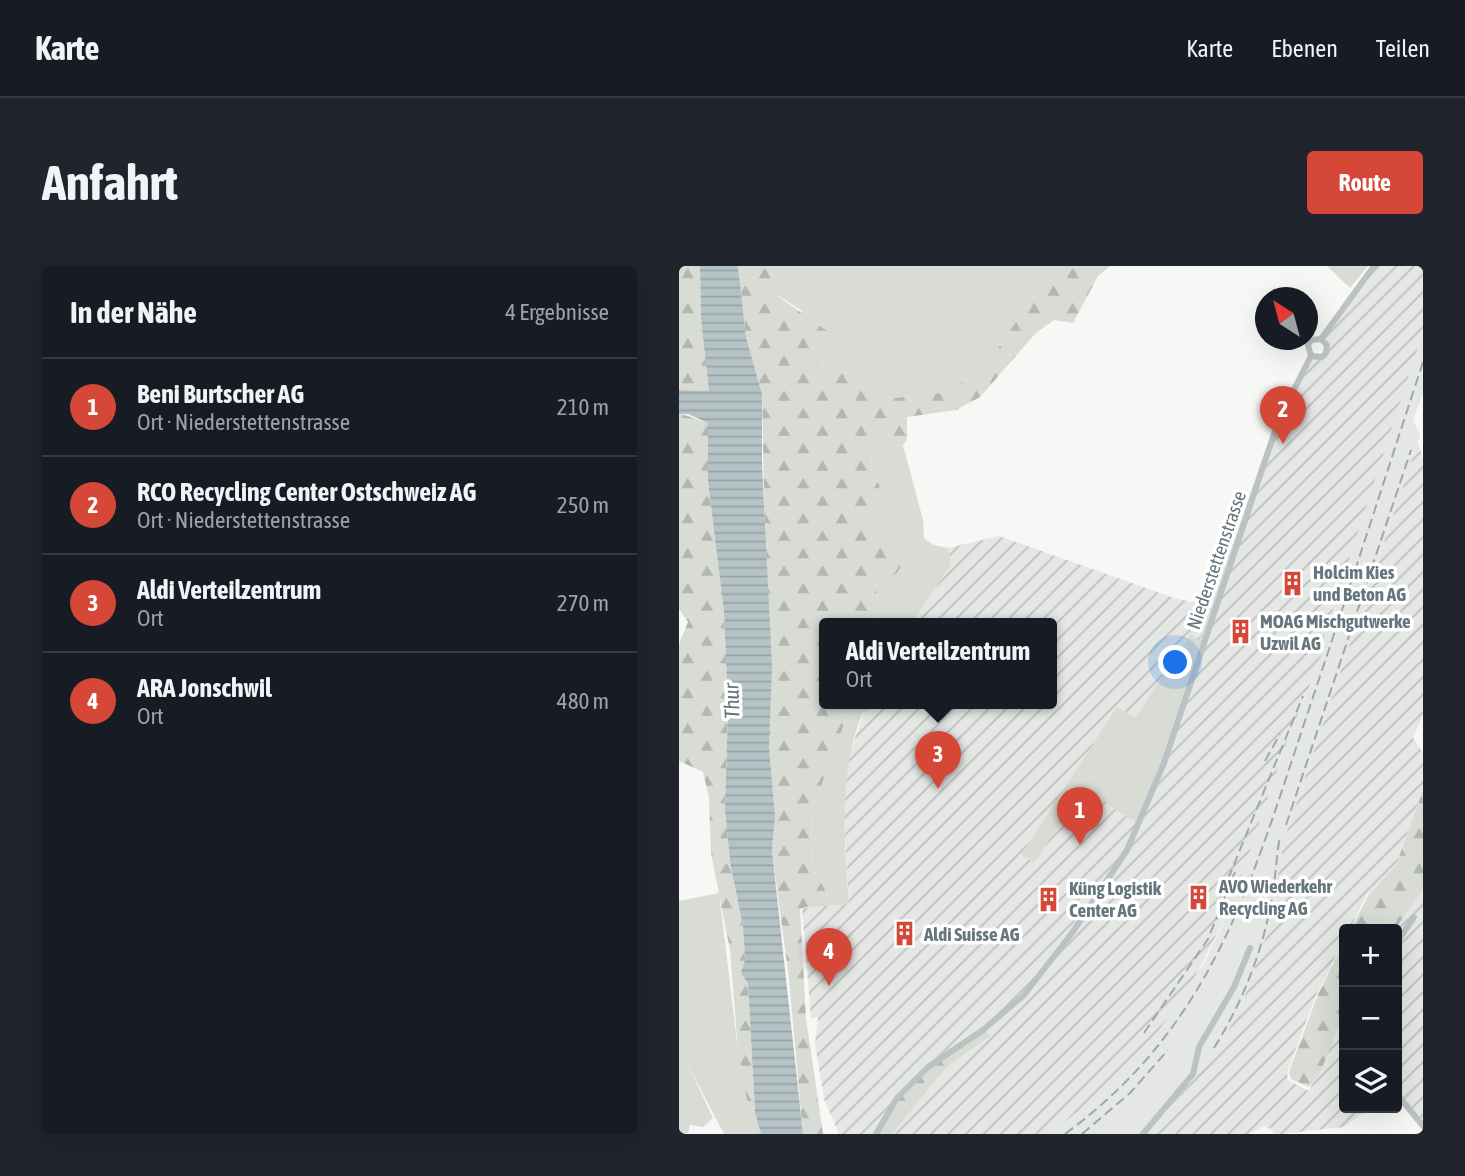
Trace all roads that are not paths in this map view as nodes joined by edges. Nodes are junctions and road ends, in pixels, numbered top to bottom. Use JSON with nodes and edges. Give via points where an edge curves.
{"nodes":[{"id":1,"x":1374,"y":266,"type":"edge"},
{"id":2,"x":1321,"y":339,"type":"junction"},
{"id":3,"x":1311,"y":356,"type":"junction"},
{"id":4,"x":1414,"y":917,"type":"dead end"},
{"id":5,"x":1402,"y":935,"type":"edge"},
{"id":6,"x":1250,"y":948,"type":"dead end"},
{"id":7,"x":1402,"y":1100,"type":"edge"},
{"id":8,"x":1423,"y":1126,"type":"edge"},
{"id":9,"x":876,"y":1134,"type":"edge"},
{"id":10,"x":1143,"y":1134,"type":"edge"}],
"edges":[{"from":1,"to":2,"type":"street"},
{"from":2,"to":3,"type":"street","via":[[1308,345]]},
{"from":2,"to":3,"type":"street","via":[[1327,345],[1326,353]]},
{"from":3,"to":9,"type":"street","name":"Niederstettenstrasse","via":[[1279,419],[1164,763],[1127,850],[1024,995],[928,1067],[897,1098]]},
{"from":4,"to":5,"type":"street"},
{"from":6,"to":10,"type":"street","via":[[1234,987],[1199,1046],[1193,1074]]},
{"from":7,"to":8,"type":"street"}]}
